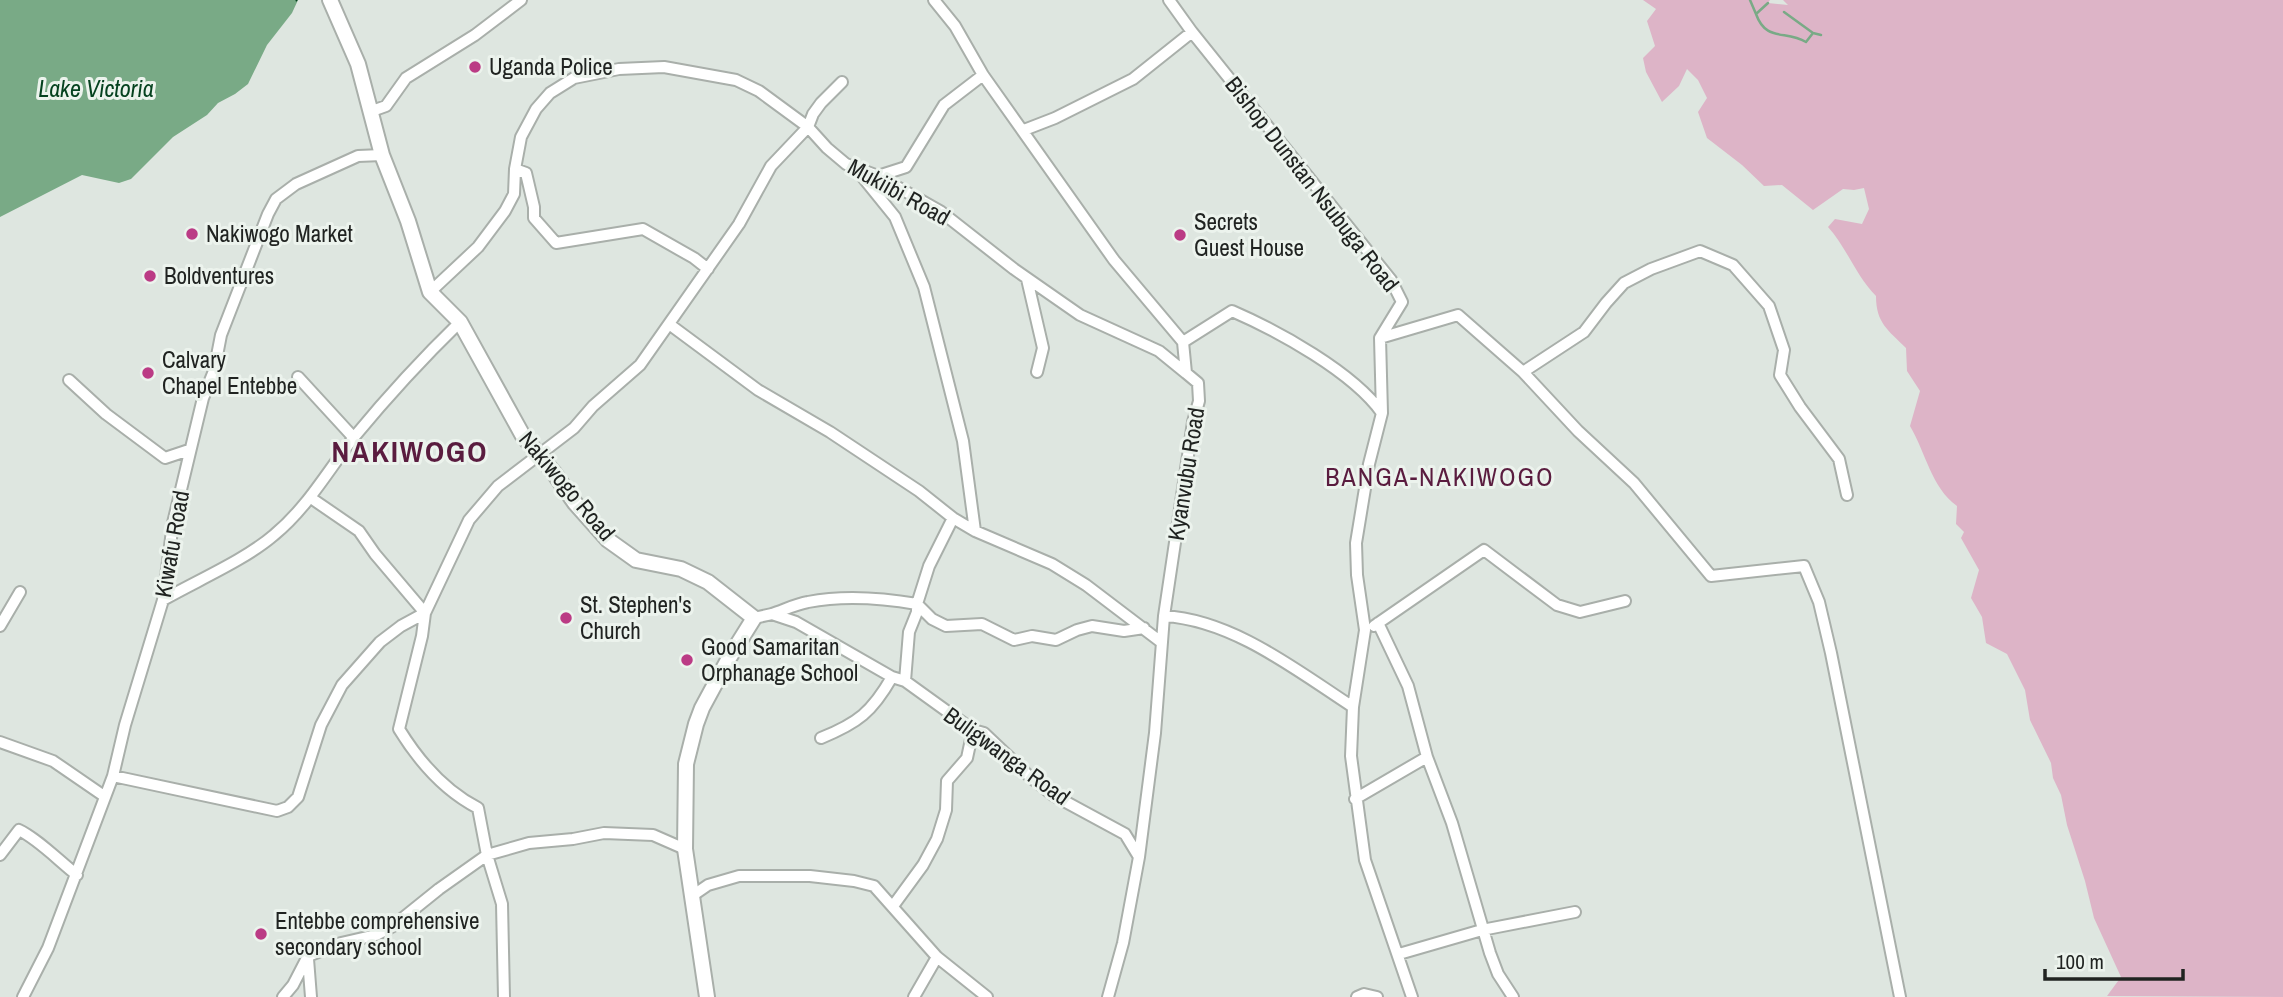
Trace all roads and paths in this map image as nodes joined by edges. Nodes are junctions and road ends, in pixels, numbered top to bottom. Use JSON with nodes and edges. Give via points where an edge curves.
{"nodes":[{"id":1,"x":330,"y":0,"type":"edge"},
{"id":2,"x":340,"y":0,"type":"edge"},
{"id":3,"x":521,"y":0,"type":"edge"},
{"id":4,"x":934,"y":0,"type":"edge"},
{"id":5,"x":1169,"y":0,"type":"edge"},
{"id":6,"x":341,"y":22,"type":"junction"},
{"id":7,"x":1192,"y":32,"type":"junction"},
{"id":8,"x":983,"y":75,"type":"junction"},
{"id":9,"x":842,"y":82,"type":"dead end"},
{"id":10,"x":372,"y":111,"type":"junction"},
{"id":11,"x":808,"y":127,"type":"junction"},
{"id":12,"x":1024,"y":131,"type":"junction"},
{"id":13,"x":382,"y":155,"type":"junction"},
{"id":14,"x":856,"y":168,"type":"junction"},
{"id":15,"x":515,"y":169,"type":"junction"},
{"id":16,"x":878,"y":176,"type":"junction"},
{"id":17,"x":708,"y":269,"type":"junction"},
{"id":18,"x":1027,"y":279,"type":"junction"},
{"id":19,"x":430,"y":292,"type":"junction"},
{"id":20,"x":460,"y":322,"type":"junction"},
{"id":21,"x":669,"y":324,"type":"junction"},
{"id":22,"x":1380,"y":338,"type":"junction"},
{"id":23,"x":1183,"y":342,"type":"junction"},
{"id":24,"x":1037,"y":372,"type":"dead end"},
{"id":25,"x":1523,"y":372,"type":"junction"},
{"id":26,"x":1186,"y":373,"type":"junction"},
{"id":27,"x":298,"y":377,"type":"dead end"},
{"id":28,"x":69,"y":380,"type":"dead end"},
{"id":29,"x":1382,"y":413,"type":"junction"},
{"id":30,"x":354,"y":438,"type":"junction"},
{"id":31,"x":190,"y":450,"type":"junction"},
{"id":32,"x":540,"y":456,"type":"junction"},
{"id":33,"x":1847,"y":495,"type":"dead end"},
{"id":34,"x":311,"y":498,"type":"junction"},
{"id":35,"x":953,"y":518,"type":"junction"},
{"id":36,"x":975,"y":531,"type":"junction"},
{"id":37,"x":20,"y":592,"type":"dead end"},
{"id":38,"x":163,"y":600,"type":"junction"},
{"id":39,"x":1625,"y":601,"type":"dead end"},
{"id":40,"x":917,"y":604,"type":"junction"},
{"id":41,"x":425,"y":613,"type":"junction"},
{"id":42,"x":772,"y":614,"type":"junction"},
{"id":43,"x":1164,"y":616,"type":"junction"},
{"id":44,"x":754,"y":618,"type":"junction"},
{"id":45,"x":1378,"y":624,"type":"junction"},
{"id":46,"x":0,"y":626,"type":"edge"},
{"id":47,"x":1144,"y":628,"type":"junction"},
{"id":48,"x":1365,"y":630,"type":"junction"},
{"id":49,"x":1161,"y":642,"type":"junction"},
{"id":50,"x":892,"y":677,"type":"junction"},
{"id":51,"x":905,"y":681,"type":"junction"},
{"id":52,"x":1353,"y":707,"type":"junction"},
{"id":53,"x":973,"y":730,"type":"junction"},
{"id":54,"x":821,"y":738,"type":"dead end"},
{"id":55,"x":1,"y":742,"type":"edge"},
{"id":56,"x":1427,"y":757,"type":"junction"},
{"id":57,"x":113,"y":776,"type":"junction"},
{"id":58,"x":104,"y":796,"type":"junction"},
{"id":59,"x":1355,"y":799,"type":"junction"},
{"id":60,"x":685,"y":849,"type":"junction"},
{"id":61,"x":0,"y":855,"type":"edge"},
{"id":62,"x":487,"y":855,"type":"junction"},
{"id":63,"x":1139,"y":857,"type":"junction"},
{"id":64,"x":77,"y":875,"type":"junction"},
{"id":65,"x":692,"y":895,"type":"junction"},
{"id":66,"x":893,"y":906,"type":"junction"},
{"id":67,"x":1575,"y":912,"type":"dead end"},
{"id":68,"x":1482,"y":930,"type":"junction"},
{"id":69,"x":1399,"y":954,"type":"junction"},
{"id":70,"x":308,"y":956,"type":"junction"},
{"id":71,"x":937,"y":957,"type":"junction"},
{"id":72,"x":23,"y":997,"type":"edge"},
{"id":73,"x":283,"y":997,"type":"edge"},
{"id":74,"x":311,"y":997,"type":"edge"},
{"id":75,"x":504,"y":997,"type":"edge"},
{"id":76,"x":706,"y":997,"type":"edge"},
{"id":77,"x":914,"y":997,"type":"edge"},
{"id":78,"x":987,"y":997,"type":"edge"},
{"id":79,"x":1108,"y":997,"type":"edge"},
{"id":80,"x":1357,"y":997,"type":"edge"},
{"id":81,"x":1377,"y":997,"type":"edge"},
{"id":82,"x":1412,"y":997,"type":"edge"},
{"id":83,"x":1513,"y":997,"type":"edge"},
{"id":84,"x":1900,"y":997,"type":"edge"}],
"edges":[{"from":1,"to":6,"type":"street","name":"Nakiwogo Road"},
{"from":2,"to":6,"type":"street"},
{"from":3,"to":10,"type":"street","via":[[406,78],[386,106]]},
{"from":4,"to":8,"type":"street"},
{"from":5,"to":7,"type":"street","name":"Bishop Dunstan Nsubuga Road"},
{"from":6,"to":10,"type":"street","name":"Nakiwogo Road"},
{"from":7,"to":12,"type":"street","via":[[1132,79]]},
{"from":7,"to":22,"type":"street","name":"Bishop Dunstan Nsubuga Road","via":[[1398,291],[1402,302]]},
{"from":8,"to":12,"type":"street"},
{"from":8,"to":16,"type":"street","via":[[944,105],[906,167]]},
{"from":9,"to":11,"type":"street","via":[[813,114]]},
{"from":10,"to":13,"type":"street","name":"Nakiwogo Road"},
{"from":11,"to":14,"type":"street","name":"Mukiibi Road","via":[[827,148]]},
{"from":11,"to":15,"type":"street","name":"Mukiibi Road","via":[[773,99],[736,80],[664,67],[619,69],[574,78],[550,93],[521,137]]},
{"from":11,"to":17,"type":"street","via":[[771,166]]},
{"from":12,"to":23,"type":"street","via":[[1114,260]]},
{"from":13,"to":19,"type":"street","name":"Nakiwogo Road"},
{"from":13,"to":31,"type":"street","name":"Kiwafu Road","via":[[358,156],[296,184],[276,200],[221,335]]},
{"from":14,"to":16,"type":"street","name":"Mukiibi Road"},
{"from":14,"to":36,"type":"street","via":[[895,217],[924,287],[963,441]]},
{"from":15,"to":17,"type":"street","via":[[526,173],[534,218],[556,243],[643,229]]},
{"from":15,"to":19,"type":"street","name":"Mukiibi Road","via":[[514,194],[505,211],[478,247]]},
{"from":16,"to":18,"type":"street","name":"Mukiibi Road","via":[[940,211]]},
{"from":17,"to":21,"type":"street"},
{"from":18,"to":24,"type":"street","via":[[1043,348]]},
{"from":18,"to":26,"type":"street","name":"Mukiibi Road","via":[[1080,315],[1159,351]]},
{"from":19,"to":20,"type":"street","name":"Nakiwogo Road"},
{"from":20,"to":30,"type":"street"},
{"from":20,"to":32,"type":"street","name":"Nakiwogo Road","via":[[523,436]]},
{"from":21,"to":32,"type":"street","via":[[640,365]]},
{"from":21,"to":35,"type":"street","via":[[758,390],[830,432]]},
{"from":22,"to":25,"type":"street","via":[[1458,315]]},
{"from":22,"to":29,"type":"street"},
{"from":23,"to":26,"type":"street","name":"Kyanvubu Road"},
{"from":23,"to":29,"type":"street","via":[[1232,311],[1345,377]]},
{"from":25,"to":33,"type":"street","via":[[1584,332],[1624,283],[1700,251],[1733,265],[1769,306],[1784,350],[1780,375],[1839,459]]},
{"from":25,"to":84,"type":"street","via":[[1634,483],[1711,576],[1804,566],[1819,602],[1831,653]]},
{"from":26,"to":43,"type":"street","name":"Kyanvubu Road","via":[[1198,383],[1199,401]]},
{"from":27,"to":30,"type":"street"},
{"from":28,"to":31,"type":"street","via":[[165,458]]},
{"from":29,"to":48,"type":"street","via":[[1356,543]]},
{"from":30,"to":34,"type":"street"},
{"from":31,"to":38,"type":"street","name":"Kiwafu Road","via":[[173,523]]},
{"from":32,"to":41,"type":"street","via":[[482,502]]},
{"from":32,"to":44,"type":"street","name":"Nakiwogo Road","via":[[608,540],[636,560],[681,569],[708,582]]},
{"from":34,"to":38,"type":"street","via":[[273,537]]},
{"from":34,"to":41,"type":"street","via":[[359,531]]},
{"from":35,"to":36,"type":"street"},
{"from":35,"to":40,"type":"street","via":[[929,566]]},
{"from":36,"to":47,"type":"street","via":[[1052,564]]},
{"from":37,"to":46,"type":"street"},
{"from":38,"to":57,"type":"street","name":"Kiwafu Road"},
{"from":39,"to":45,"type":"street","via":[[1580,612],[1557,605],[1484,550]]},
{"from":40,"to":42,"type":"street","via":[[882,598],[817,600]]},
{"from":40,"to":47,"type":"street","via":[[946,626],[982,624],[1014,640],[1032,636],[1056,640],[1092,626],[1124,631]]},
{"from":40,"to":51,"type":"street","via":[[909,632]]},
{"from":41,"to":57,"type":"street","via":[[380,642],[342,685],[321,725],[298,797],[288,807],[277,811]]},
{"from":41,"to":62,"type":"street","via":[[399,729],[425,764],[478,808]]},
{"from":42,"to":44,"type":"street"},
{"from":42,"to":50,"type":"street","name":"Buligwanga Road","via":[[796,622]]},
{"from":43,"to":49,"type":"street","name":"Kyanvubu Road"},
{"from":43,"to":52,"type":"street","via":[[1219,628]]},
{"from":44,"to":60,"type":"street","via":[[696,724],[686,764]]},
{"from":45,"to":48,"type":"street"},
{"from":45,"to":56,"type":"street","via":[[1401,667]]},
{"from":47,"to":49,"type":"street"},
{"from":48,"to":52,"type":"street"},
{"from":49,"to":63,"type":"street","name":"Kyanvubu Road"},
{"from":50,"to":51,"type":"street","name":"Buligwanga Road"},
{"from":50,"to":54,"type":"street","via":[[862,717]]},
{"from":51,"to":53,"type":"street","name":"Buligwanga Road"},
{"from":52,"to":59,"type":"street"},
{"from":53,"to":63,"type":"street","name":"Buligwanga Road","via":[[984,733],[1052,795],[1125,834]]},
{"from":53,"to":66,"type":"street","via":[[967,758],[947,781],[946,810],[937,839]]},
{"from":55,"to":58,"type":"street","via":[[53,761]]},
{"from":56,"to":59,"type":"street"},
{"from":56,"to":68,"type":"street","via":[[1452,823]]},
{"from":57,"to":58,"type":"street","name":"Kiwafu Road"},
{"from":58,"to":64,"type":"street","name":"Kiwafu Road"},
{"from":59,"to":69,"type":"street","via":[[1368,870]]},
{"from":60,"to":62,"type":"street","via":[[653,835],[604,832],[529,843]]},
{"from":60,"to":65,"type":"street"},
{"from":61,"to":64,"type":"street","via":[[19,830]]},
{"from":62,"to":70,"type":"street","via":[[393,926]]},
{"from":62,"to":75,"type":"street","via":[[502,904]]},
{"from":63,"to":79,"type":"street","name":"Kyanvubu Road","via":[[1124,943]]},
{"from":64,"to":72,"type":"street","name":"Kiwafu Road"},
{"from":65,"to":66,"type":"street","via":[[739,876],[810,876],[874,886]]},
{"from":65,"to":76,"type":"street"},
{"from":66,"to":71,"type":"street"},
{"from":67,"to":68,"type":"street"},
{"from":68,"to":69,"type":"street"},
{"from":68,"to":83,"type":"street","via":[[1498,974]]},
{"from":69,"to":82,"type":"street"},
{"from":70,"to":73,"type":"street"},
{"from":70,"to":74,"type":"street"},
{"from":71,"to":77,"type":"street"},
{"from":71,"to":78,"type":"street"},
{"from":80,"to":81,"type":"street"}]}
